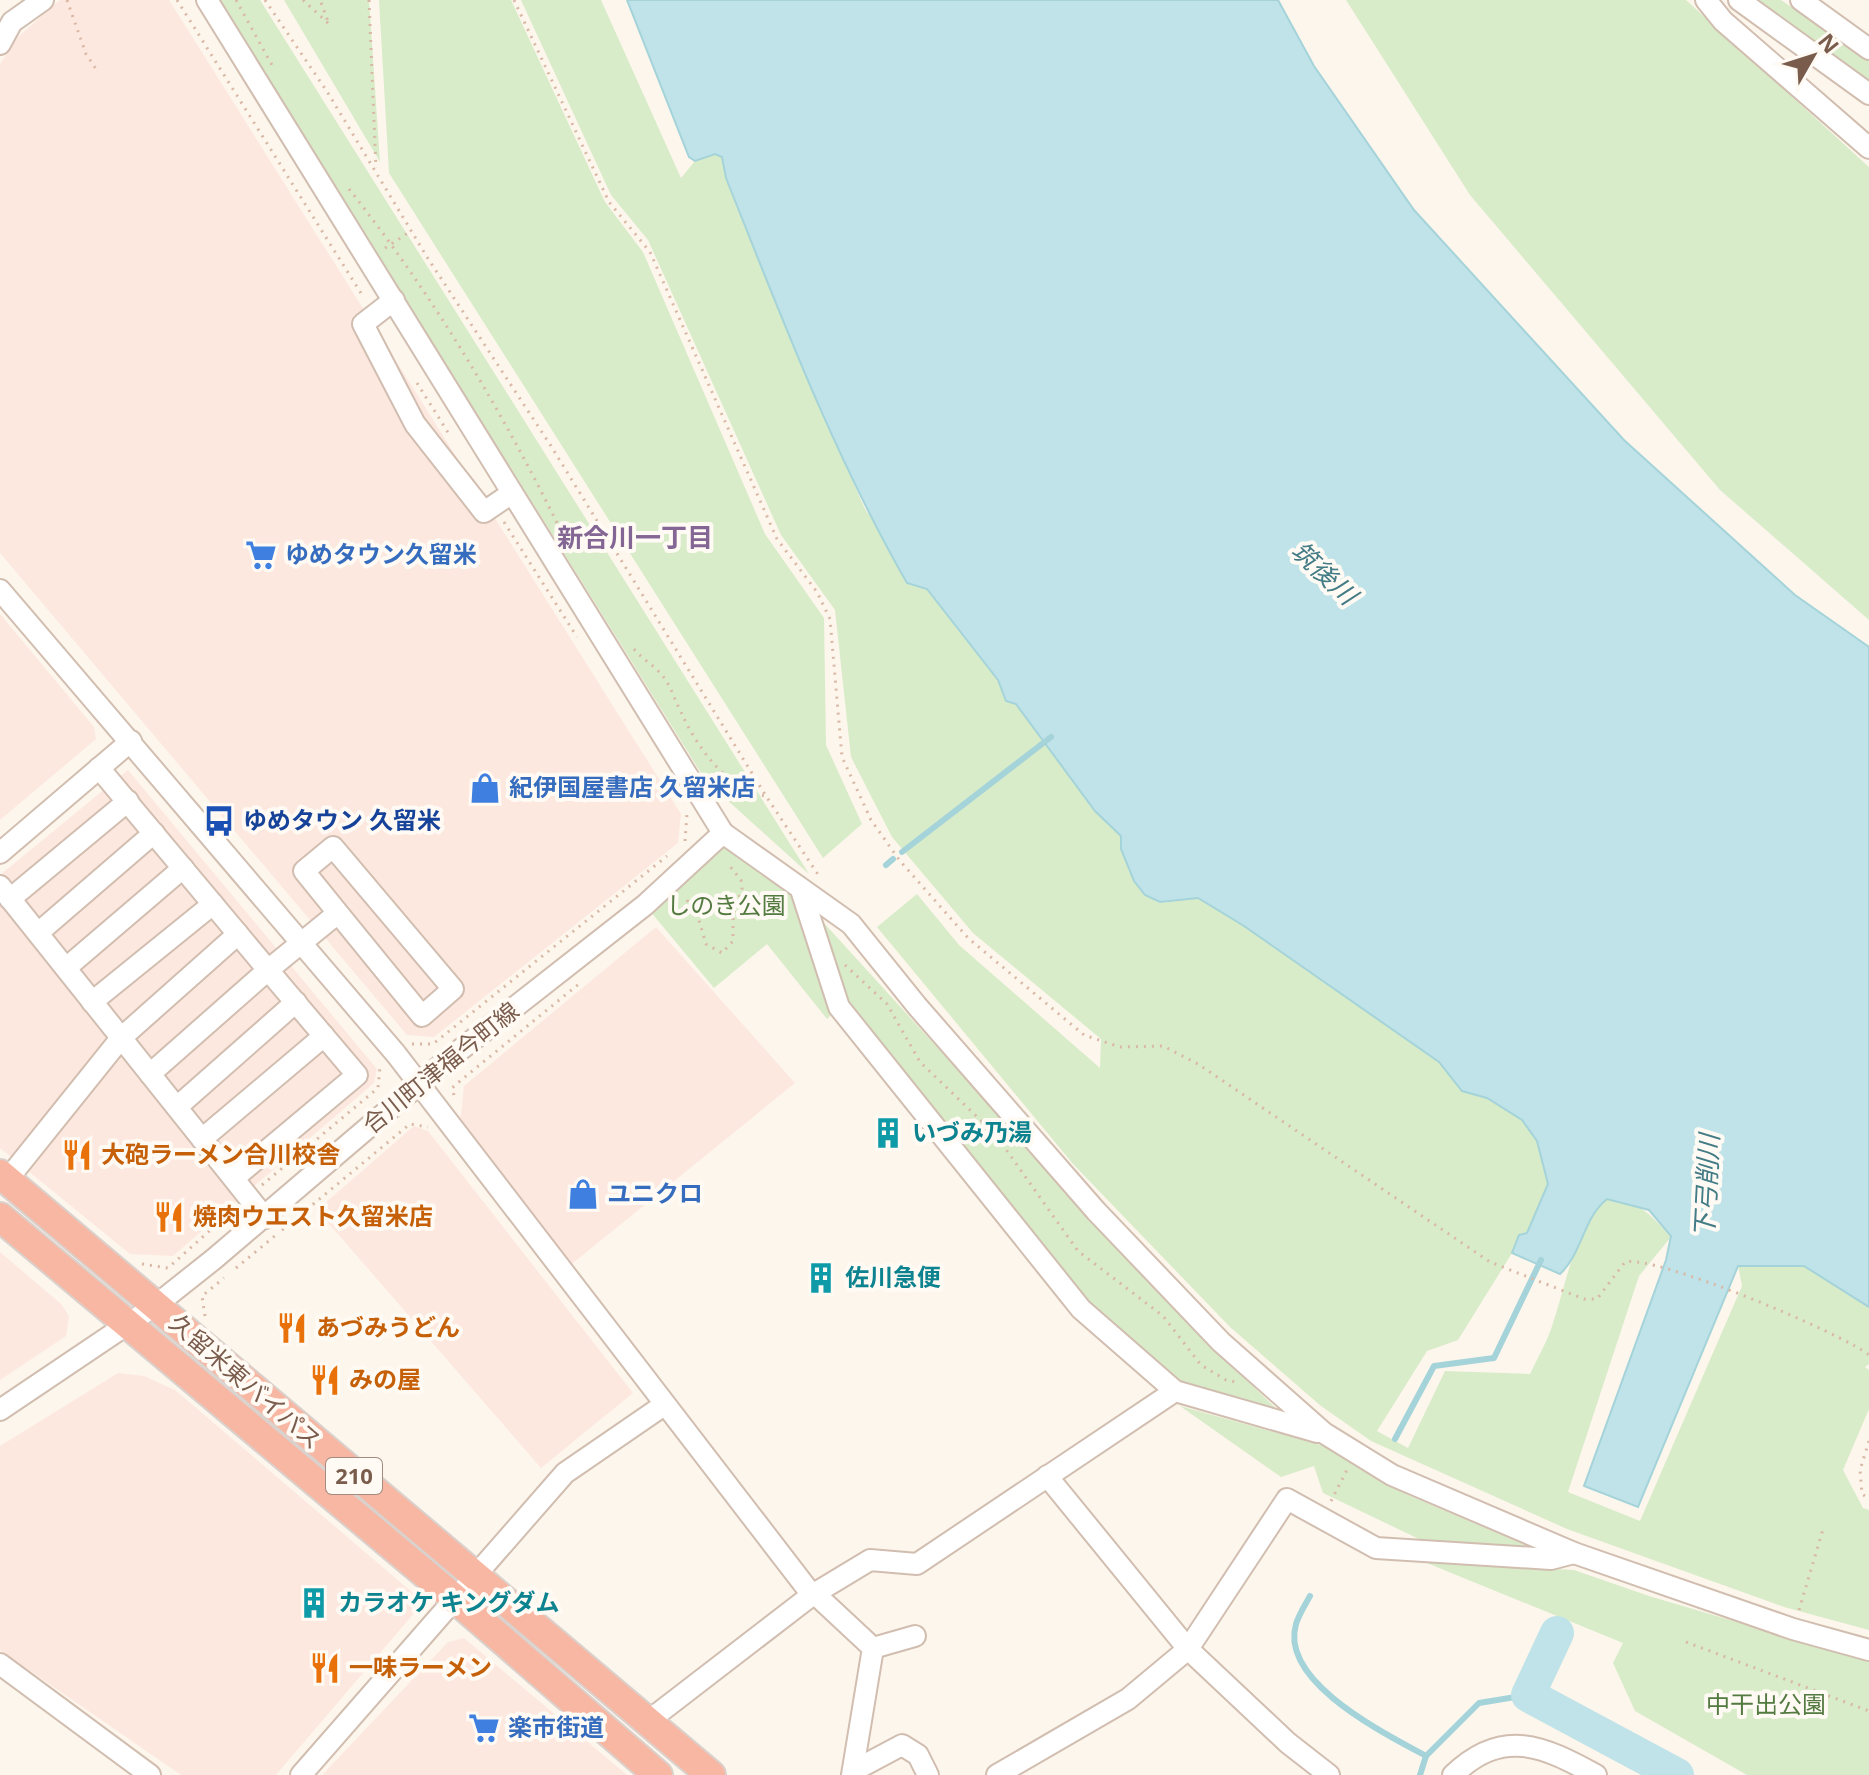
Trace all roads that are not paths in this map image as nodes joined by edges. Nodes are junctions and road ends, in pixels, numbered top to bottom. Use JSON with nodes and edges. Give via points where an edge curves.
{"nodes":[{"id":1,"x":43,"y":0,"type":"edge"},
{"id":2,"x":207,"y":0,"type":"edge"},
{"id":3,"x":1706,"y":0,"type":"edge"},
{"id":4,"x":1739,"y":0,"type":"edge"},
{"id":5,"x":1801,"y":0,"type":"edge"},
{"id":6,"x":0,"y":44,"type":"edge"},
{"id":7,"x":1869,"y":49,"type":"edge"},
{"id":8,"x":1869,"y":94,"type":"edge"},
{"id":9,"x":1869,"y":148,"type":"edge"},
{"id":10,"x":394,"y":300,"type":"junction"},
{"id":11,"x":512,"y":493,"type":"junction"},
{"id":12,"x":0,"y":590,"type":"edge"},
{"id":13,"x":131,"y":741,"type":"junction"},
{"id":14,"x":99,"y":768,"type":"junction"},
{"id":15,"x":128,"y":801,"type":"junction"},
{"id":16,"x":154,"y":833,"type":"junction"},
{"id":17,"x":723,"y":833,"type":"junction"},
{"id":18,"x":0,"y":853,"type":"edge"},
{"id":19,"x":183,"y":868,"type":"junction"},
{"id":20,"x":5,"y":892,"type":"edge"},
{"id":21,"x":802,"y":893,"type":"junction"},
{"id":22,"x":213,"y":904,"type":"junction"},
{"id":23,"x":338,"y":913,"type":"junction"},
{"id":24,"x":38,"y":933,"type":"junction"},
{"id":25,"x":238,"y":934,"type":"junction"},
{"id":26,"x":302,"y":944,"type":"junction"},
{"id":27,"x":66,"y":968,"type":"junction"},
{"id":28,"x":268,"y":970,"type":"junction"},
{"id":29,"x":92,"y":1002,"type":"junction"},
{"id":30,"x":296,"y":1002,"type":"junction"},
{"id":31,"x":324,"y":1036,"type":"junction"},
{"id":32,"x":121,"y":1038,"type":"junction"},
{"id":33,"x":150,"y":1074,"type":"junction"},
{"id":34,"x":420,"y":1085,"type":"junction"},
{"id":35,"x":177,"y":1107,"type":"junction"},
{"id":36,"x":202,"y":1139,"type":"junction"},
{"id":37,"x":3,"y":1177,"type":"edge"},
{"id":38,"x":234,"y":1178,"type":"junction"},
{"id":39,"x":0,"y":1217,"type":"edge"},
{"id":40,"x":265,"y":1218,"type":"junction"},
{"id":41,"x":156,"y":1305,"type":"junction"},
{"id":42,"x":128,"y":1323,"type":"junction"},
{"id":43,"x":1175,"y":1391,"type":"junction"},
{"id":44,"x":664,"y":1405,"type":"junction"},
{"id":45,"x":0,"y":1410,"type":"edge"},
{"id":46,"x":1324,"y":1433,"type":"junction"},
{"id":47,"x":1047,"y":1476,"type":"junction"},
{"id":48,"x":1574,"y":1553,"type":"junction"},
{"id":49,"x":474,"y":1575,"type":"junction"},
{"id":50,"x":813,"y":1594,"type":"junction"},
{"id":51,"x":454,"y":1598,"type":"junction"},
{"id":52,"x":915,"y":1636,"type":"dead end"},
{"id":53,"x":873,"y":1648,"type":"junction"},
{"id":54,"x":1188,"y":1649,"type":"junction"},
{"id":55,"x":1869,"y":1650,"type":"edge"},
{"id":56,"x":0,"y":1664,"type":"edge"},
{"id":57,"x":647,"y":1722,"type":"junction"},
{"id":58,"x":852,"y":1773,"type":"edge"},
{"id":59,"x":150,"y":1775,"type":"edge"},
{"id":60,"x":301,"y":1775,"type":"edge"},
{"id":61,"x":658,"y":1775,"type":"edge"},
{"id":62,"x":711,"y":1775,"type":"edge"},
{"id":63,"x":928,"y":1775,"type":"edge"},
{"id":64,"x":997,"y":1775,"type":"edge"},
{"id":65,"x":1329,"y":1775,"type":"edge"},
{"id":66,"x":1453,"y":1775,"type":"edge"},
{"id":67,"x":1596,"y":1775,"type":"edge"}],
"edges":[{"from":1,"to":6,"type":"street","via":[[12,22]]},
{"from":2,"to":10,"type":"street"},
{"from":3,"to":9,"type":"street","via":[[1723,21]]},
{"from":4,"to":8,"type":"street"},
{"from":5,"to":7,"type":"street"},
{"from":10,"to":11,"type":"street"},
{"from":10,"to":11,"type":"street","via":[[363,324],[415,424],[484,512]]},
{"from":11,"to":17,"type":"street"},
{"from":12,"to":13,"type":"street"},
{"from":13,"to":14,"type":"street"},
{"from":13,"to":26,"type":"street"},
{"from":14,"to":15,"type":"street"},
{"from":14,"to":18,"type":"street"},
{"from":15,"to":16,"type":"street"},
{"from":15,"to":20,"type":"street"},
{"from":16,"to":19,"type":"street"},
{"from":16,"to":24,"type":"street"},
{"from":17,"to":21,"type":"street"},
{"from":17,"to":34,"type":"street","name":"合川町津福今町線","via":[[645,905]]},
{"from":19,"to":22,"type":"street"},
{"from":19,"to":27,"type":"street"},
{"from":20,"to":24,"type":"street"},
{"from":21,"to":43,"type":"street","via":[[839,1007],[1071,1297]]},
{"from":21,"to":46,"type":"street","via":[[851,924],[1096,1211],[1221,1342]]},
{"from":22,"to":25,"type":"street"},
{"from":22,"to":29,"type":"street"},
{"from":23,"to":23,"type":"street","via":[[304,871],[333,847],[453,989],[422,1016]]},
{"from":23,"to":26,"type":"street"},
{"from":24,"to":27,"type":"street"},
{"from":25,"to":28,"type":"street"},
{"from":25,"to":32,"type":"street"},
{"from":26,"to":28,"type":"street"},
{"from":26,"to":34,"type":"street"},
{"from":27,"to":29,"type":"street"},
{"from":28,"to":30,"type":"street"},
{"from":28,"to":33,"type":"street"},
{"from":29,"to":32,"type":"street"},
{"from":30,"to":31,"type":"street"},
{"from":30,"to":35,"type":"street"},
{"from":31,"to":36,"type":"street"},
{"from":31,"to":38,"type":"street","via":[[357,1075]]},
{"from":32,"to":33,"type":"street"},
{"from":32,"to":37,"type":"street"},
{"from":33,"to":35,"type":"street"},
{"from":34,"to":40,"type":"street","name":"合川町津福今町線"},
{"from":34,"to":44,"type":"street"},
{"from":35,"to":36,"type":"street"},
{"from":36,"to":38,"type":"street"},
{"from":37,"to":41,"type":"highway","name":"久留米東バイパス","number":"210"},
{"from":38,"to":40,"type":"street"},
{"from":39,"to":42,"type":"highway","name":"久留米東バイパス","number":"210"},
{"from":40,"to":41,"type":"street","name":"合川町津福今町線"},
{"from":41,"to":42,"type":"street","name":"合川町津福今町線"},
{"from":41,"to":49,"type":"highway","name":"久留米東バイパス","number":"210"},
{"from":42,"to":45,"type":"street","name":"合川町津福今町線"},
{"from":42,"to":51,"type":"highway","name":"久留米東バイパス","number":"210"},
{"from":43,"to":46,"type":"street"},
{"from":43,"to":47,"type":"street"},
{"from":44,"to":49,"type":"street","via":[[565,1473]]},
{"from":44,"to":50,"type":"street"},
{"from":46,"to":48,"type":"street","via":[[1392,1475]]},
{"from":47,"to":50,"type":"street","via":[[917,1564],[870,1560]]},
{"from":47,"to":54,"type":"street"},
{"from":48,"to":54,"type":"street","via":[[1551,1559],[1376,1548],[1287,1499]]},
{"from":48,"to":55,"type":"street"},
{"from":49,"to":51,"type":"street"},
{"from":49,"to":57,"type":"highway","name":"久留米東バイパス","number":"210"},
{"from":50,"to":53,"type":"street"},
{"from":50,"to":57,"type":"street"},
{"from":51,"to":60,"type":"street"},
{"from":51,"to":61,"type":"highway","name":"久留米東バイパス","number":"210"},
{"from":52,"to":53,"type":"street"},
{"from":53,"to":58,"type":"street"},
{"from":54,"to":64,"type":"street","via":[[1128,1699]]},
{"from":54,"to":65,"type":"street"},
{"from":56,"to":59,"type":"street"},
{"from":57,"to":62,"type":"highway","name":"久留米東バイパス","number":"210"},
{"from":58,"to":63,"type":"street","via":[[902,1745],[918,1755]]},
{"from":66,"to":67,"type":"street","via":[[1490,1749],[1516,1743],[1545,1750]]}]}
